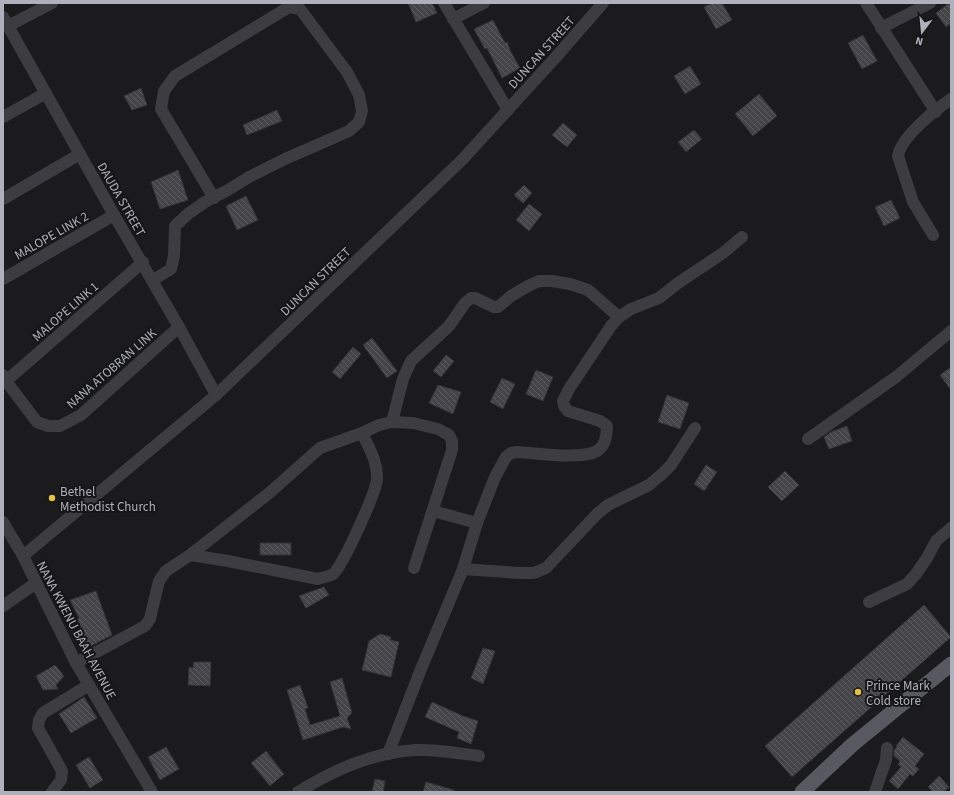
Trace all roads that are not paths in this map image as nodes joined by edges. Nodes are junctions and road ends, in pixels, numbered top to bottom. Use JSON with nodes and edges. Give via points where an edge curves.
{"nodes":[{"id":1,"x":52,"y":3,"type":"edge"},
{"id":2,"x":444,"y":3,"type":"edge"},
{"id":3,"x":484,"y":3,"type":"edge"},
{"id":4,"x":603,"y":3,"type":"edge"},
{"id":5,"x":866,"y":3,"type":"edge"},
{"id":6,"x":930,"y":3,"type":"edge"},
{"id":7,"x":453,"y":19,"type":"junction"},
{"id":8,"x":5,"y":22,"type":"edge"},
{"id":9,"x":881,"y":28,"type":"junction"},
{"id":10,"x":46,"y":93,"type":"junction"},
{"id":11,"x":951,"y":99,"type":"edge"},
{"id":12,"x":508,"y":110,"type":"junction"},
{"id":13,"x":936,"y":112,"type":"junction"},
{"id":14,"x":3,"y":117,"type":"edge"},
{"id":15,"x":80,"y":154,"type":"junction"},
{"id":16,"x":3,"y":198,"type":"edge"},
{"id":17,"x":214,"y":198,"type":"junction"},
{"id":18,"x":114,"y":215,"type":"junction"},
{"id":19,"x":933,"y":235,"type":"dead end"},
{"id":20,"x":742,"y":237,"type":"dead end"},
{"id":21,"x":143,"y":262,"type":"junction"},
{"id":22,"x":3,"y":279,"type":"edge"},
{"id":23,"x":153,"y":280,"type":"junction"},
{"id":24,"x":619,"y":317,"type":"junction"},
{"id":25,"x":179,"y":327,"type":"junction"},
{"id":26,"x":951,"y":331,"type":"edge"},
{"id":27,"x":4,"y":378,"type":"edge"},
{"id":28,"x":216,"y":395,"type":"junction"},
{"id":29,"x":392,"y":422,"type":"junction"},
{"id":30,"x":695,"y":428,"type":"dead end"},
{"id":31,"x":362,"y":434,"type":"junction"},
{"id":32,"x":808,"y":439,"type":"dead end"},
{"id":33,"x":433,"y":511,"type":"junction"},
{"id":34,"x":3,"y":522,"type":"edge"},
{"id":35,"x":477,"y":523,"type":"junction"},
{"id":36,"x":951,"y":528,"type":"edge"},
{"id":37,"x":190,"y":555,"type":"junction"},
{"id":38,"x":23,"y":556,"type":"junction"},
{"id":39,"x":414,"y":568,"type":"dead end"},
{"id":40,"x":463,"y":568,"type":"junction"},
{"id":41,"x":36,"y":583,"type":"junction"},
{"id":42,"x":869,"y":602,"type":"dead end"},
{"id":43,"x":3,"y":606,"type":"edge"},
{"id":44,"x":76,"y":663,"type":"junction"},
{"id":45,"x":951,"y":664,"type":"edge"},
{"id":46,"x":89,"y":685,"type":"junction"},
{"id":47,"x":887,"y":748,"type":"dead end"},
{"id":48,"x":388,"y":754,"type":"junction"},
{"id":49,"x":479,"y":756,"type":"dead end"},
{"id":50,"x":52,"y":792,"type":"edge"},
{"id":51,"x":152,"y":792,"type":"edge"},
{"id":52,"x":298,"y":792,"type":"edge"},
{"id":53,"x":802,"y":792,"type":"edge"},
{"id":54,"x":875,"y":792,"type":"edge"}],
"edges":[{"from":1,"to":8,"type":"street"},
{"from":2,"to":7,"type":"street"},
{"from":3,"to":7,"type":"street"},
{"from":4,"to":12,"type":"street","name":"DUNCAN STREET"},
{"from":5,"to":9,"type":"street"},
{"from":6,"to":9,"type":"street"},
{"from":7,"to":12,"type":"street"},
{"from":8,"to":10,"type":"street","name":"DAUDA STREET"},
{"from":9,"to":13,"type":"street"},
{"from":10,"to":14,"type":"street"},
{"from":10,"to":15,"type":"street","name":"DAUDA STREET"},
{"from":11,"to":13,"type":"street"},
{"from":12,"to":28,"type":"street","name":"DUNCAN STREET","via":[[462,160]]},
{"from":13,"to":19,"type":"street","via":[[912,132],[903,143],[898,156],[913,202]]},
{"from":15,"to":16,"type":"street"},
{"from":15,"to":18,"type":"street","name":"DAUDA STREET"},
{"from":17,"to":17,"type":"street","via":[[267,168],[349,131],[359,122],[362,110],[359,95],[348,72],[300,9],[289,7],[175,76],[164,91],[161,109]]},
{"from":17,"to":23,"type":"street","via":[[188,214],[175,226],[171,269]]},
{"from":18,"to":21,"type":"street","name":"DAUDA STREET"},
{"from":18,"to":22,"type":"street","name":"MALOPE LINK 2"},
{"from":20,"to":24,"type":"street","via":[[659,298],[631,309]]},
{"from":21,"to":23,"type":"street","name":"DAUDA STREET"},
{"from":21,"to":27,"type":"street","name":"MALOPE LINK 1"},
{"from":23,"to":25,"type":"street","name":"DAUDA STREET"},
{"from":24,"to":29,"type":"street","via":[[588,290],[552,281],[539,281],[528,286],[498,307],[471,298],[449,326],[411,361],[403,379]]},
{"from":24,"to":35,"type":"street","via":[[610,326],[563,401],[568,411],[600,421],[607,426],[607,436],[602,446],[596,451],[571,455],[511,452],[495,477]]},
{"from":25,"to":27,"type":"street","name":"NANA ATOBRAN LINK","via":[[81,415],[60,426],[48,426],[37,422]]},
{"from":25,"to":28,"type":"street","name":"DAUDA STREET"},
{"from":26,"to":32,"type":"street","via":[[896,377]]},
{"from":28,"to":38,"type":"street","name":"DUNCAN STREET"},
{"from":29,"to":31,"type":"street","via":[[379,425]]},
{"from":29,"to":33,"type":"street","via":[[438,429],[449,435],[452,441],[452,450]]},
{"from":30,"to":40,"type":"street","via":[[671,465],[662,474],[596,514],[546,568],[534,573],[519,573]]},
{"from":31,"to":37,"type":"street","via":[[320,448],[268,494]]},
{"from":31,"to":37,"type":"street","via":[[373,455],[377,479],[374,492],[342,564],[332,574],[318,579]]},
{"from":33,"to":35,"type":"street"},
{"from":33,"to":39,"type":"street"},
{"from":34,"to":38,"type":"street","name":"NANA KWENU BAAH AVENUE"},
{"from":35,"to":40,"type":"street"},
{"from":36,"to":42,"type":"street","via":[[936,541],[927,558],[907,584]]},
{"from":37,"to":44,"type":"street","via":[[166,571],[159,581],[150,619],[145,626]]},
{"from":38,"to":41,"type":"street","name":"NANA KWENU BAAH AVENUE"},
{"from":40,"to":48,"type":"street"},
{"from":41,"to":43,"type":"street"},
{"from":41,"to":44,"type":"street","name":"NANA KWENU BAAH AVENUE"},
{"from":44,"to":46,"type":"street","name":"NANA KWENU BAAH AVENUE"},
{"from":45,"to":53,"type":"main road","via":[[852,745]]},
{"from":46,"to":50,"type":"street","via":[[43,714],[38,720],[38,728],[62,771],[61,780]]},
{"from":46,"to":51,"type":"street","name":"NANA KWENU BAAH AVENUE"},
{"from":47,"to":54,"type":"street"},
{"from":48,"to":49,"type":"street","via":[[416,750],[449,751]]},
{"from":48,"to":52,"type":"street","via":[[328,774]]}]}
